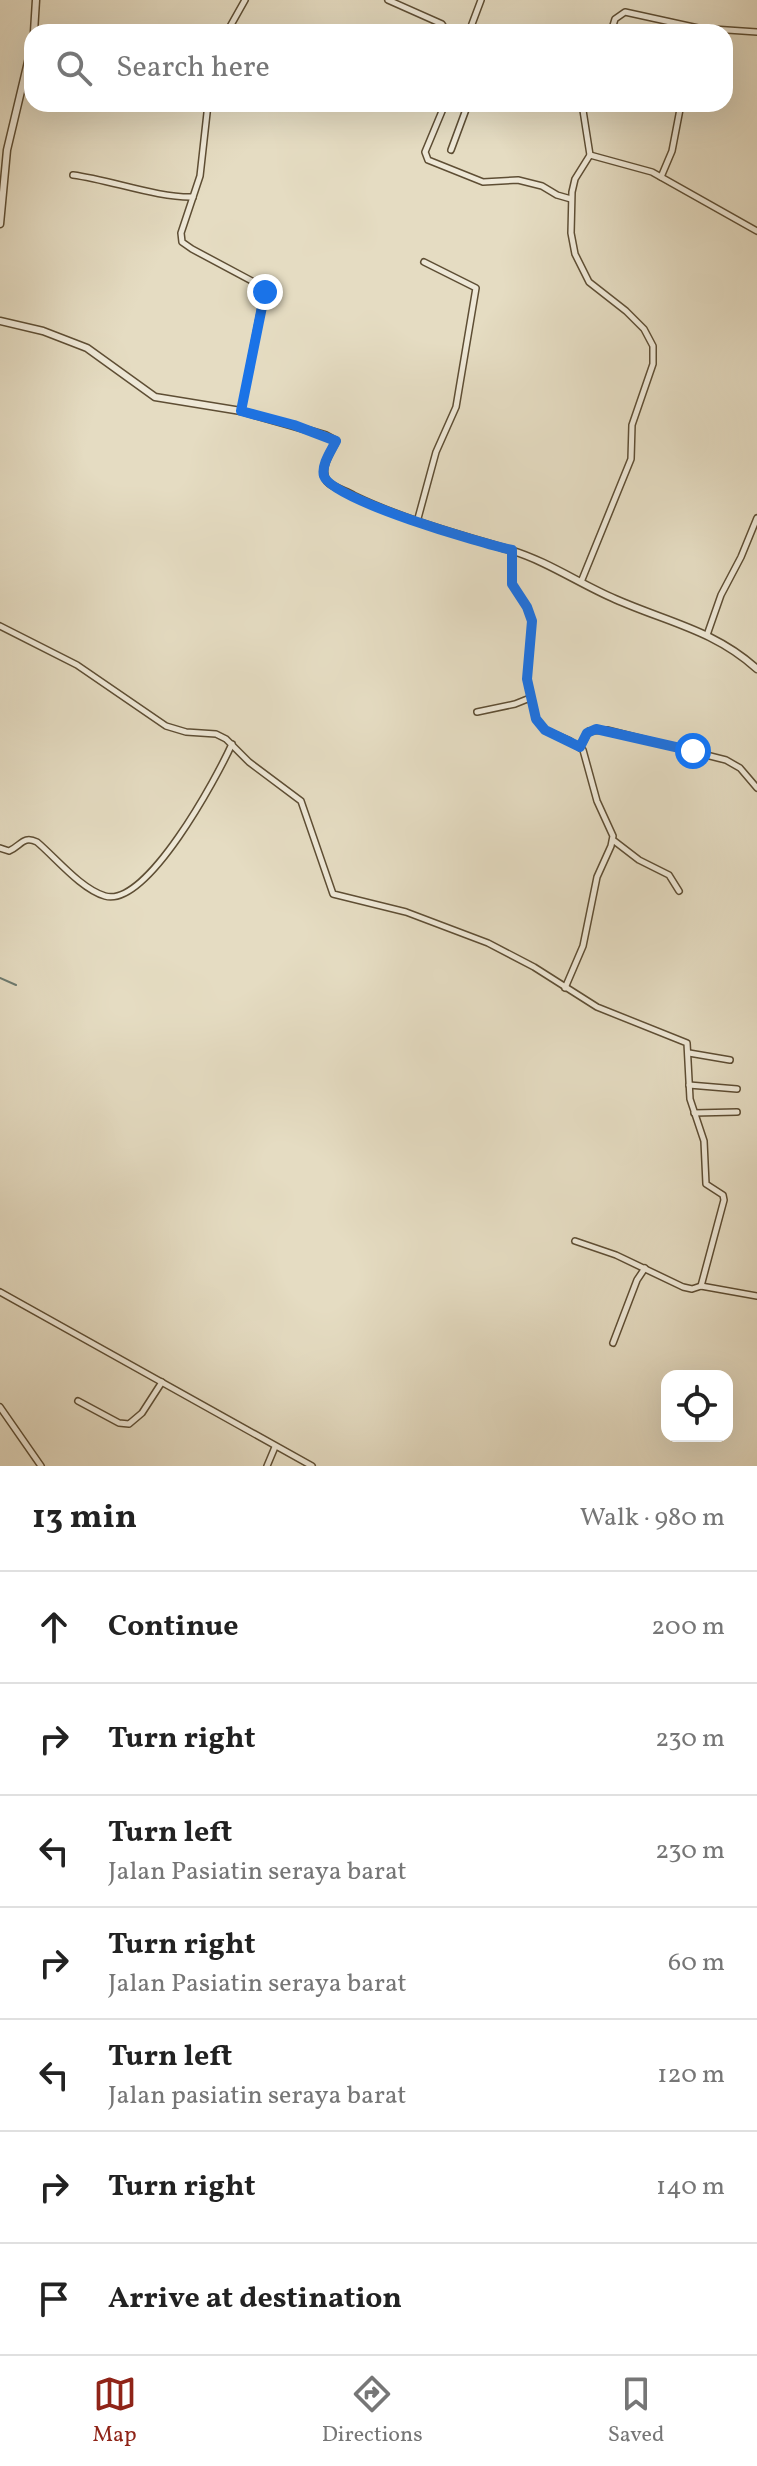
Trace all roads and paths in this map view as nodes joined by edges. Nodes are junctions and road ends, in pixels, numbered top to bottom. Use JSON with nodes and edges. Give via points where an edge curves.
{"nodes":[{"id":1,"x":36,"y":0,"type":"edge"},
{"id":2,"x":245,"y":0,"type":"edge"},
{"id":3,"x":388,"y":0,"type":"edge"},
{"id":4,"x":481,"y":0,"type":"edge"},
{"id":5,"x":34,"y":24,"type":"edge"},
{"id":6,"x":232,"y":24,"type":"edge"},
{"id":7,"x":442,"y":24,"type":"edge"},
{"id":8,"x":472,"y":24,"type":"edge"},
{"id":9,"x":613,"y":24,"type":"edge"},
{"id":10,"x":680,"y":24,"type":"edge"},
{"id":11,"x":733,"y":30,"type":"edge"},
{"id":12,"x":757,"y":32,"type":"edge"},
{"id":13,"x":24,"y":79,"type":"edge"},
{"id":14,"x":207,"y":112,"type":"edge"},
{"id":15,"x":442,"y":112,"type":"edge"},
{"id":16,"x":465,"y":112,"type":"edge"},
{"id":17,"x":583,"y":112,"type":"edge"},
{"id":18,"x":679,"y":112,"type":"edge"},
{"id":19,"x":451,"y":150,"type":"dead end"},
{"id":20,"x":590,"y":155,"type":"junction"},
{"id":21,"x":73,"y":175,"type":"dead end"},
{"id":22,"x":661,"y":177,"type":"junction"},
{"id":23,"x":193,"y":197,"type":"junction"},
{"id":24,"x":571,"y":199,"type":"junction"},
{"id":25,"x":0,"y":224,"type":"edge"},
{"id":26,"x":757,"y":231,"type":"edge"},
{"id":27,"x":424,"y":262,"type":"dead end"},
{"id":28,"x":0,"y":321,"type":"edge"},
{"id":29,"x":241,"y":411,"type":"junction"},
{"id":30,"x":757,"y":518,"type":"edge"},
{"id":31,"x":417,"y":522,"type":"junction"},
{"id":32,"x":512,"y":550,"type":"junction"},
{"id":33,"x":581,"y":582,"type":"junction"},
{"id":34,"x":0,"y":626,"type":"edge"},
{"id":35,"x":707,"y":635,"type":"junction"},
{"id":36,"x":757,"y":669,"type":"edge"},
{"id":37,"x":531,"y":698,"type":"junction"},
{"id":38,"x":477,"y":712,"type":"dead end"},
{"id":39,"x":232,"y":744,"type":"junction"},
{"id":40,"x":580,"y":747,"type":"junction"},
{"id":41,"x":757,"y":788,"type":"edge"},
{"id":42,"x":613,"y":840,"type":"junction"},
{"id":43,"x":0,"y":848,"type":"edge"},
{"id":44,"x":679,"y":891,"type":"dead end"},
{"id":45,"x":565,"y":988,"type":"junction"},
{"id":46,"x":689,"y":1053,"type":"junction"},
{"id":47,"x":730,"y":1060,"type":"dead end"},
{"id":48,"x":689,"y":1085,"type":"junction"},
{"id":49,"x":737,"y":1089,"type":"dead end"},
{"id":50,"x":737,"y":1112,"type":"dead end"},
{"id":51,"x":694,"y":1113,"type":"junction"},
{"id":52,"x":575,"y":1241,"type":"dead end"},
{"id":53,"x":645,"y":1268,"type":"junction"},
{"id":54,"x":701,"y":1286,"type":"junction"},
{"id":55,"x":0,"y":1292,"type":"edge"},
{"id":56,"x":757,"y":1296,"type":"edge"},
{"id":57,"x":613,"y":1343,"type":"dead end"},
{"id":58,"x":163,"y":1382,"type":"junction"},
{"id":59,"x":78,"y":1401,"type":"dead end"},
{"id":60,"x":0,"y":1407,"type":"edge"},
{"id":61,"x":275,"y":1447,"type":"junction"},
{"id":62,"x":41,"y":1466,"type":"edge"},
{"id":63,"x":267,"y":1466,"type":"edge"},
{"id":64,"x":312,"y":1466,"type":"edge"}],
"edges":[{"from":1,"to":5,"type":"street"},
{"from":2,"to":6,"type":"street"},
{"from":3,"to":7,"type":"street"},
{"from":4,"to":8,"type":"street"},
{"from":9,"to":10,"type":"street","via":[[625,12]]},
{"from":11,"to":12,"type":"street"},
{"from":13,"to":25,"type":"street","via":[[7,150]]},
{"from":14,"to":23,"type":"street"},
{"from":15,"to":24,"type":"street","via":[[426,158],[483,182],[518,180]]},
{"from":16,"to":19,"type":"street"},
{"from":17,"to":20,"type":"street"},
{"from":18,"to":22,"type":"street"},
{"from":20,"to":22,"type":"street"},
{"from":20,"to":24,"type":"street","via":[[575,179]]},
{"from":21,"to":23,"type":"street"},
{"from":22,"to":26,"type":"street"},
{"from":23,"to":29,"type":"street","via":[[182,226],[185,245],[265,289]]},
{"from":24,"to":33,"type":"street","via":[[573,244],[584,276],[638,321],[653,353],[631,431],[631,459]]},
{"from":27,"to":31,"type":"street","via":[[476,288],[456,407],[436,452]]},
{"from":28,"to":29,"type":"street","via":[[87,348],[155,397]]},
{"from":29,"to":31,"type":"street","via":[[336,441],[324,467],[328,482]]},
{"from":30,"to":35,"type":"street"},
{"from":31,"to":32,"type":"street"},
{"from":32,"to":33,"type":"street"},
{"from":32,"to":37,"type":"street","via":[[512,584],[532,621],[527,679]]},
{"from":33,"to":35,"type":"street"},
{"from":34,"to":39,"type":"street","via":[[68,660],[166,726],[216,734]]},
{"from":35,"to":36,"type":"street"},
{"from":37,"to":38,"type":"street"},
{"from":37,"to":40,"type":"street","via":[[540,726]]},
{"from":39,"to":43,"type":"street","via":[[189,822],[146,878],[125,895],[106,897],[31,839],[9,851]]},
{"from":39,"to":45,"type":"street","via":[[301,801],[333,894],[406,912],[488,943]]},
{"from":40,"to":41,"type":"street","via":[[589,731],[607,730],[726,760]]},
{"from":40,"to":42,"type":"street"},
{"from":42,"to":44,"type":"street","via":[[669,875]]},
{"from":42,"to":45,"type":"street","via":[[597,877],[583,946]]},
{"from":45,"to":46,"type":"street","via":[[617,1017],[683,1040]]},
{"from":46,"to":47,"type":"street"},
{"from":46,"to":48,"type":"street"},
{"from":48,"to":49,"type":"street"},
{"from":48,"to":51,"type":"street"},
{"from":50,"to":51,"type":"street"},
{"from":51,"to":54,"type":"street","via":[[706,1152],[706,1184],[724,1200]]},
{"from":52,"to":53,"type":"street"},
{"from":53,"to":54,"type":"street","via":[[683,1287]]},
{"from":53,"to":57,"type":"street"},
{"from":54,"to":56,"type":"street"},
{"from":55,"to":58,"type":"street"},
{"from":58,"to":59,"type":"street","via":[[129,1424]]},
{"from":58,"to":61,"type":"street"},
{"from":60,"to":62,"type":"street"},
{"from":61,"to":63,"type":"street"},
{"from":61,"to":64,"type":"street"}]}
